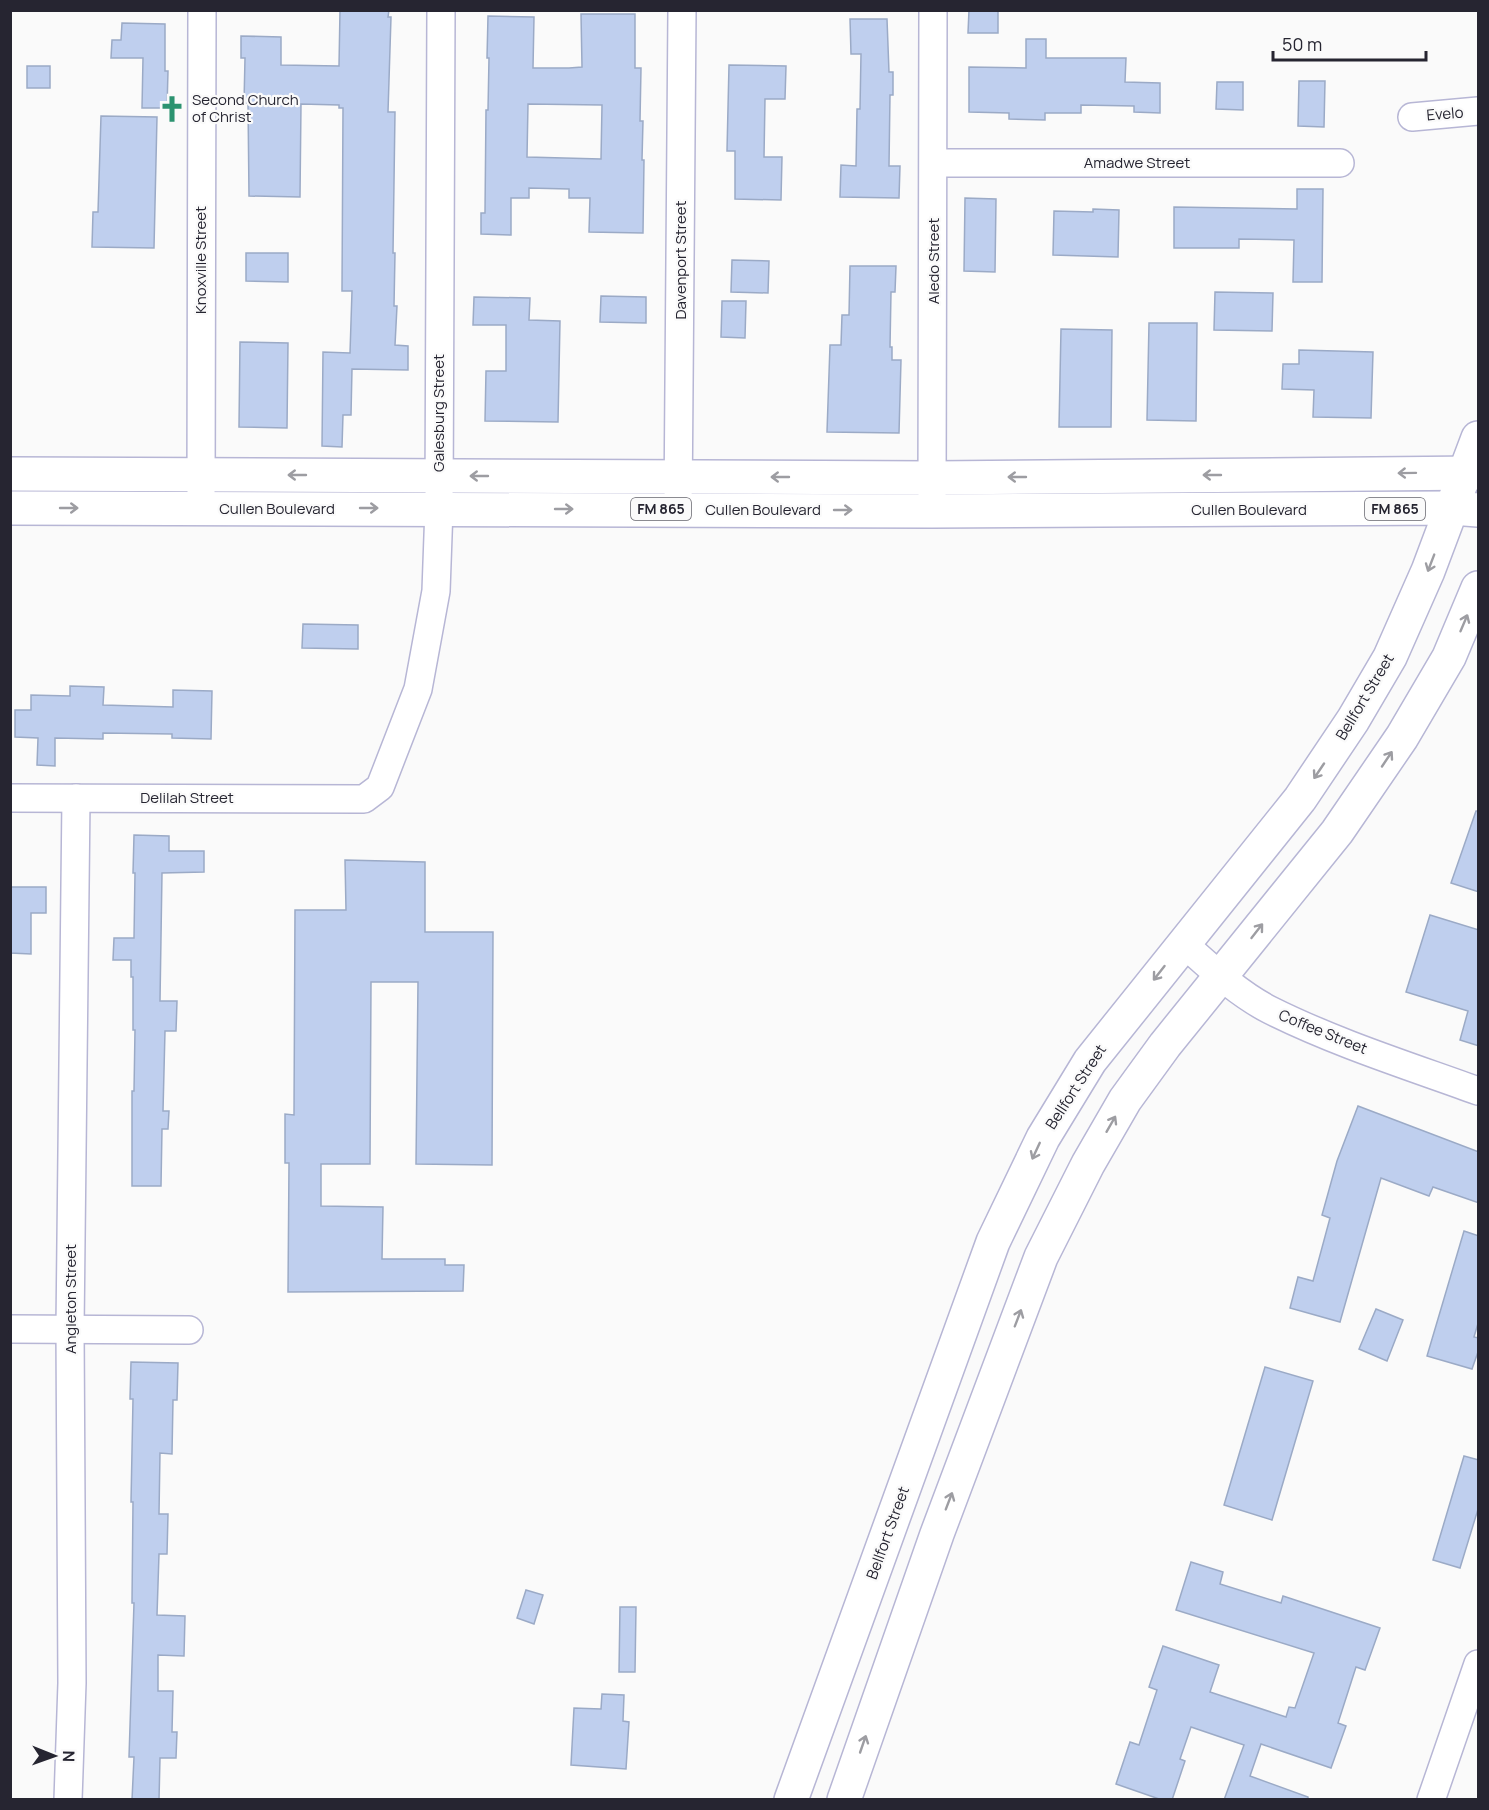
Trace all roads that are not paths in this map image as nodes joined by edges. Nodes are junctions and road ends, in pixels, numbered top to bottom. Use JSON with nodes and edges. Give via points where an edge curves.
{"nodes":[{"id":1,"x":202,"y":10,"type":"edge"},
{"id":2,"x":441,"y":10,"type":"edge"},
{"id":3,"x":682,"y":10,"type":"edge"},
{"id":4,"x":933,"y":10,"type":"edge"},
{"id":5,"x":1479,"y":111,"type":"edge"},
{"id":6,"x":1412,"y":117,"type":"dead end"},
{"id":7,"x":934,"y":163,"type":"junction"},
{"id":8,"x":1340,"y":163,"type":"dead end"},
{"id":9,"x":1479,"y":438,"type":"edge"},
{"id":10,"x":1472,"y":473,"type":"edge"},
{"id":11,"x":10,"y":474,"type":"edge"},
{"id":12,"x":201,"y":475,"type":"junction"},
{"id":13,"x":439,"y":476,"type":"junction"},
{"id":14,"x":679,"y":477,"type":"junction"},
{"id":15,"x":933,"y":477,"type":"junction"},
{"id":16,"x":10,"y":508,"type":"edge"},
{"id":17,"x":439,"y":508,"type":"junction"},
{"id":18,"x":201,"y":509,"type":"junction"},
{"id":19,"x":678,"y":509,"type":"junction"},
{"id":20,"x":1465,"y":509,"type":"edge"},
{"id":21,"x":932,"y":511,"type":"junction"},
{"id":22,"x":1479,"y":588,"type":"edge"},
{"id":23,"x":10,"y":798,"type":"edge"},
{"id":24,"x":76,"y":798,"type":"junction"},
{"id":25,"x":364,"y":799,"type":"joint"},
{"id":26,"x":1300,"y":799,"type":"junction"},
{"id":27,"x":1338,"y":832,"type":"junction"},
{"id":28,"x":1183,"y":943,"type":"junction"},
{"id":29,"x":1221,"y":977,"type":"junction"},
{"id":30,"x":1479,"y":1091,"type":"edge"},
{"id":31,"x":993,"y":1242,"type":"junction"},
{"id":32,"x":1041,"y":1257,"type":"junction"},
{"id":33,"x":10,"y":1329,"type":"edge"},
{"id":34,"x":70,"y":1329,"type":"junction"},
{"id":35,"x":189,"y":1330,"type":"dead end"},
{"id":36,"x":892,"y":1521,"type":"junction"},
{"id":37,"x":937,"y":1534,"type":"junction"},
{"id":38,"x":1479,"y":1664,"type":"edge"},
{"id":39,"x":798,"y":1798,"type":"edge"},
{"id":40,"x":68,"y":1800,"type":"edge"},
{"id":41,"x":844,"y":1800,"type":"edge"},
{"id":42,"x":1431,"y":1800,"type":"edge"}],
"edges":[{"from":1,"to":12,"type":"street","name":"Knoxville Street"},
{"from":2,"to":13,"type":"street","name":"Galesburg Street"},
{"from":3,"to":14,"type":"street","name":"Davenport Street"},
{"from":4,"to":7,"type":"street","name":"Aledo Street"},
{"from":5,"to":6,"type":"street","name":"Evelo"},
{"from":7,"to":8,"type":"street","name":"Amadwe Street"},
{"from":7,"to":15,"type":"street","name":"Aledo Street"},
{"from":9,"to":10,"type":"main road","name":"Bellfort Street"},
{"from":10,"to":15,"type":"main road","number":"FM 865","one_way":true},
{"from":10,"to":20,"type":"main road","name":"Bellfort Street"},
{"from":11,"to":12,"type":"main road","number":"FM 865"},
{"from":13,"to":12,"type":"main road","number":"FM 865","one_way":true},
{"from":12,"to":18,"type":"street","name":"Knoxville Street"},
{"from":14,"to":13,"type":"main road","number":"FM 865","one_way":true},
{"from":13,"to":17,"type":"street","name":"Galesburg Street"},
{"from":15,"to":14,"type":"main road","number":"FM 865","one_way":true},
{"from":14,"to":19,"type":"street","name":"Davenport Street"},
{"from":15,"to":21,"type":"street","name":"Aledo Street"},
{"from":16,"to":18,"type":"main road","name":"Cullen Boulevard","number":"FM 865","one_way":true},
{"from":18,"to":17,"type":"main road","name":"Cullen Boulevard","number":"FM 865","one_way":true},
{"from":17,"to":19,"type":"main road","name":"Cullen Boulevard","number":"FM 865","one_way":true},
{"from":17,"to":25,"type":"street","name":"Galesburg Street","via":[[436,591],[418,689],[380,787]]},
{"from":19,"to":21,"type":"main road","name":"Cullen Boulevard","number":"FM 865","one_way":true},
{"from":20,"to":21,"type":"main road","name":"Cullen Boulevard","number":"FM 865"},
{"from":20,"to":26,"type":"main road","name":"Bellfort Street","one_way":true,"via":[[1428,571],[1390,657]]},
{"from":27,"to":22,"type":"main road","one_way":true,"via":[[1402,737],[1449,657]]},
{"from":23,"to":24,"type":"street","name":"Delilah Street"},
{"from":24,"to":25,"type":"street","name":"Delilah Street"},
{"from":24,"to":34,"type":"street","name":"Angleton Street"},
{"from":26,"to":27,"type":"main road"},
{"from":26,"to":28,"type":"main road","name":"Bellfort Street"},
{"from":29,"to":27,"type":"main road","one_way":true},
{"from":28,"to":29,"type":"street","name":"Coffee Street"},
{"from":28,"to":31,"type":"main road","name":"Bellfort Street","one_way":true,"via":[[1090,1061],[1043,1138]]},
{"from":29,"to":30,"type":"street","name":"Coffee Street","via":[[1268,1009]]},
{"from":32,"to":29,"type":"main road","one_way":true,"via":[[1125,1100]]},
{"from":31,"to":32,"type":"main road"},
{"from":31,"to":36,"type":"main road","name":"Bellfort Street"},
{"from":37,"to":32,"type":"main road","one_way":true},
{"from":33,"to":34,"type":"street"},
{"from":34,"to":35,"type":"street"},
{"from":34,"to":40,"type":"street","name":"Angleton Street","via":[[72,1683]]},
{"from":36,"to":37,"type":"main road"},
{"from":36,"to":39,"type":"main road","name":"Bellfort Street"},
{"from":41,"to":37,"type":"main road","one_way":true},
{"from":38,"to":42,"type":"street"}]}
